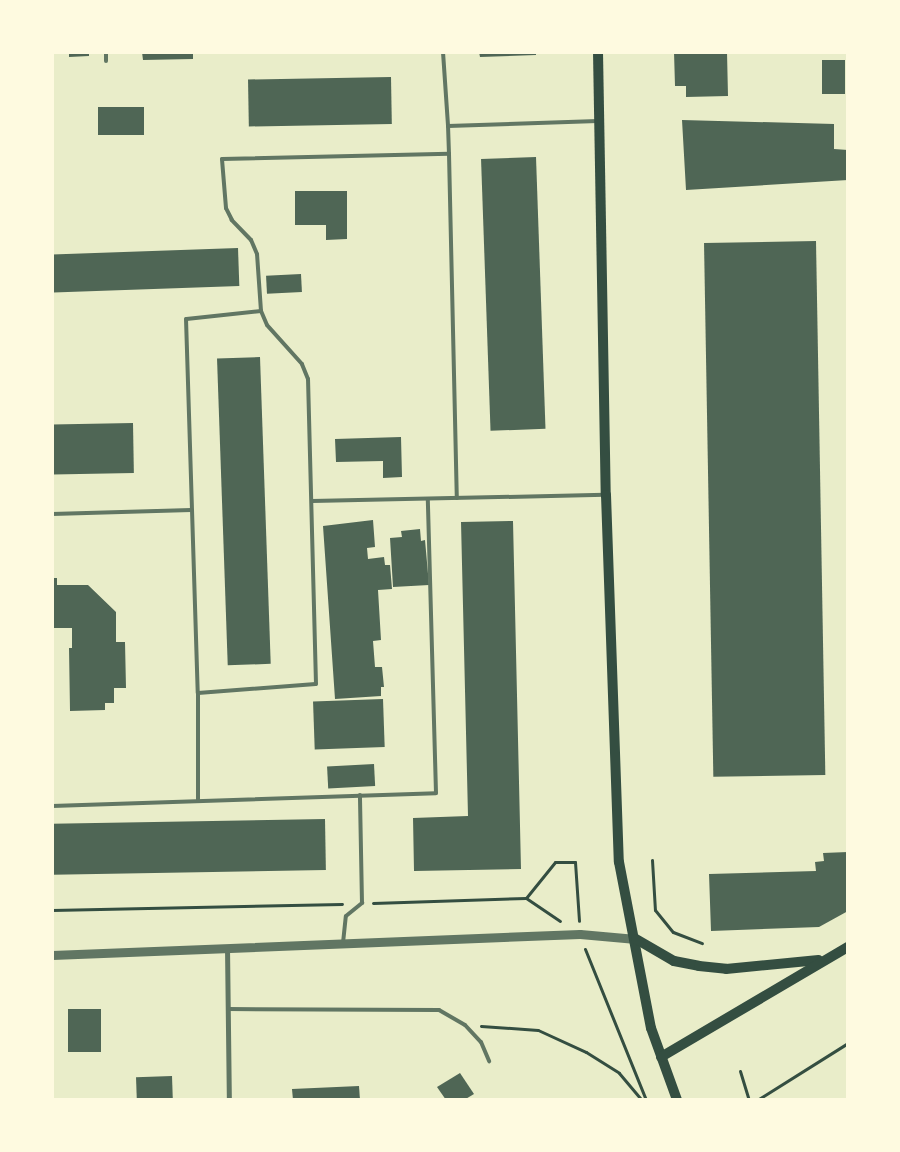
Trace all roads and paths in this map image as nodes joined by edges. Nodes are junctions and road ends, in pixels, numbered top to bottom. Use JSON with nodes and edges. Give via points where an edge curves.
{"nodes":[{"id":1,"x":106,"y":52,"type":"edge"},
{"id":2,"x":443,"y":52,"type":"edge"},
{"id":3,"x":598,"y":52,"type":"edge"},
{"id":4,"x":106,"y":61,"type":"dead end"},
{"id":5,"x":600,"y":121,"type":"junction"},
{"id":6,"x":448,"y":126,"type":"junction"},
{"id":7,"x":449,"y":154,"type":"junction"},
{"id":8,"x":261,"y":311,"type":"junction"},
{"id":9,"x":606,"y":495,"type":"junction"},
{"id":10,"x":457,"y":498,"type":"junction"},
{"id":11,"x":428,"y":499,"type":"junction"},
{"id":12,"x":312,"y":501,"type":"junction"},
{"id":13,"x":191,"y":510,"type":"junction"},
{"id":14,"x":52,"y":514,"type":"edge"},
{"id":15,"x":198,"y":693,"type":"junction"},
{"id":16,"x":360,"y":795,"type":"junction"},
{"id":17,"x":198,"y":800,"type":"junction"},
{"id":18,"x":52,"y":806,"type":"edge"},
{"id":19,"x":652,"y":860,"type":"dead end"},
{"id":20,"x":526,"y":898,"type":"junction"},
{"id":21,"x":362,"y":903,"type":"junction"},
{"id":22,"x":52,"y":910,"type":"edge"},
{"id":23,"x":580,"y":934,"type":"junction"},
{"id":24,"x":636,"y":940,"type":"junction"},
{"id":25,"x":702,"y":943,"type":"dead end"},
{"id":26,"x":342,"y":945,"type":"junction"},
{"id":27,"x":226,"y":947,"type":"junction"},
{"id":28,"x":848,"y":947,"type":"edge"},
{"id":29,"x":52,"y":955,"type":"edge"},
{"id":30,"x":822,"y":960,"type":"junction"},
{"id":31,"x":228,"y":1009,"type":"junction"},
{"id":32,"x":465,"y":1024,"type":"junction"},
{"id":33,"x":848,"y":1043,"type":"edge"},
{"id":34,"x":661,"y":1057,"type":"junction"},
{"id":35,"x":489,"y":1061,"type":"dead end"},
{"id":36,"x":740,"y":1071,"type":"dead end"},
{"id":37,"x":229,"y":1100,"type":"edge"},
{"id":38,"x":642,"y":1100,"type":"edge"},
{"id":39,"x":646,"y":1100,"type":"edge"},
{"id":40,"x":677,"y":1100,"type":"edge"},
{"id":41,"x":749,"y":1100,"type":"edge"},
{"id":42,"x":757,"y":1100,"type":"edge"}],
"edges":[{"from":1,"to":4,"type":"lane"},
{"from":2,"to":6,"type":"lane"},
{"from":3,"to":5,"type":"main road"},
{"from":5,"to":6,"type":"lane"},
{"from":5,"to":9,"type":"main road"},
{"from":6,"to":7,"type":"lane"},
{"from":7,"to":8,"type":"lane","via":[[222,159],[226,208],[232,220],[251,240],[257,254]]},
{"from":7,"to":10,"type":"lane"},
{"from":8,"to":12,"type":"lane","via":[[267,325],[302,364],[308,380]]},
{"from":8,"to":13,"type":"lane","via":[[186,319]]},
{"from":9,"to":10,"type":"lane"},
{"from":9,"to":24,"type":"main road","via":[[619,862]]},
{"from":10,"to":11,"type":"lane"},
{"from":11,"to":12,"type":"lane"},
{"from":11,"to":16,"type":"lane","via":[[436,793]]},
{"from":12,"to":15,"type":"lane","via":[[316,684]]},
{"from":13,"to":14,"type":"lane"},
{"from":13,"to":15,"type":"lane"},
{"from":15,"to":17,"type":"lane"},
{"from":16,"to":17,"type":"lane"},
{"from":16,"to":21,"type":"lane"},
{"from":17,"to":18,"type":"lane"},
{"from":19,"to":25,"type":"path","via":[[655,910],[673,932]]},
{"from":20,"to":21,"type":"path"},
{"from":20,"to":23,"type":"path"},
{"from":20,"to":23,"type":"path","via":[[555,862],[575,862]]},
{"from":21,"to":22,"type":"path"},
{"from":21,"to":26,"type":"lane","via":[[346,916]]},
{"from":23,"to":24,"type":"street"},
{"from":23,"to":26,"type":"street"},
{"from":23,"to":39,"type":"path"},
{"from":24,"to":30,"type":"main road","via":[[674,961],[717,968]]},
{"from":24,"to":34,"type":"main road","via":[[651,1028]]},
{"from":26,"to":27,"type":"street"},
{"from":27,"to":29,"type":"street"},
{"from":27,"to":31,"type":"street"},
{"from":28,"to":30,"type":"main road"},
{"from":30,"to":34,"type":"main road"},
{"from":31,"to":32,"type":"lane","via":[[439,1010]]},
{"from":31,"to":37,"type":"street"},
{"from":32,"to":35,"type":"lane","via":[[481,1042]]},
{"from":32,"to":38,"type":"path","via":[[538,1030],[586,1052],[618,1073]]},
{"from":33,"to":42,"type":"path"},
{"from":34,"to":40,"type":"main road"},
{"from":36,"to":41,"type":"path"}]}
